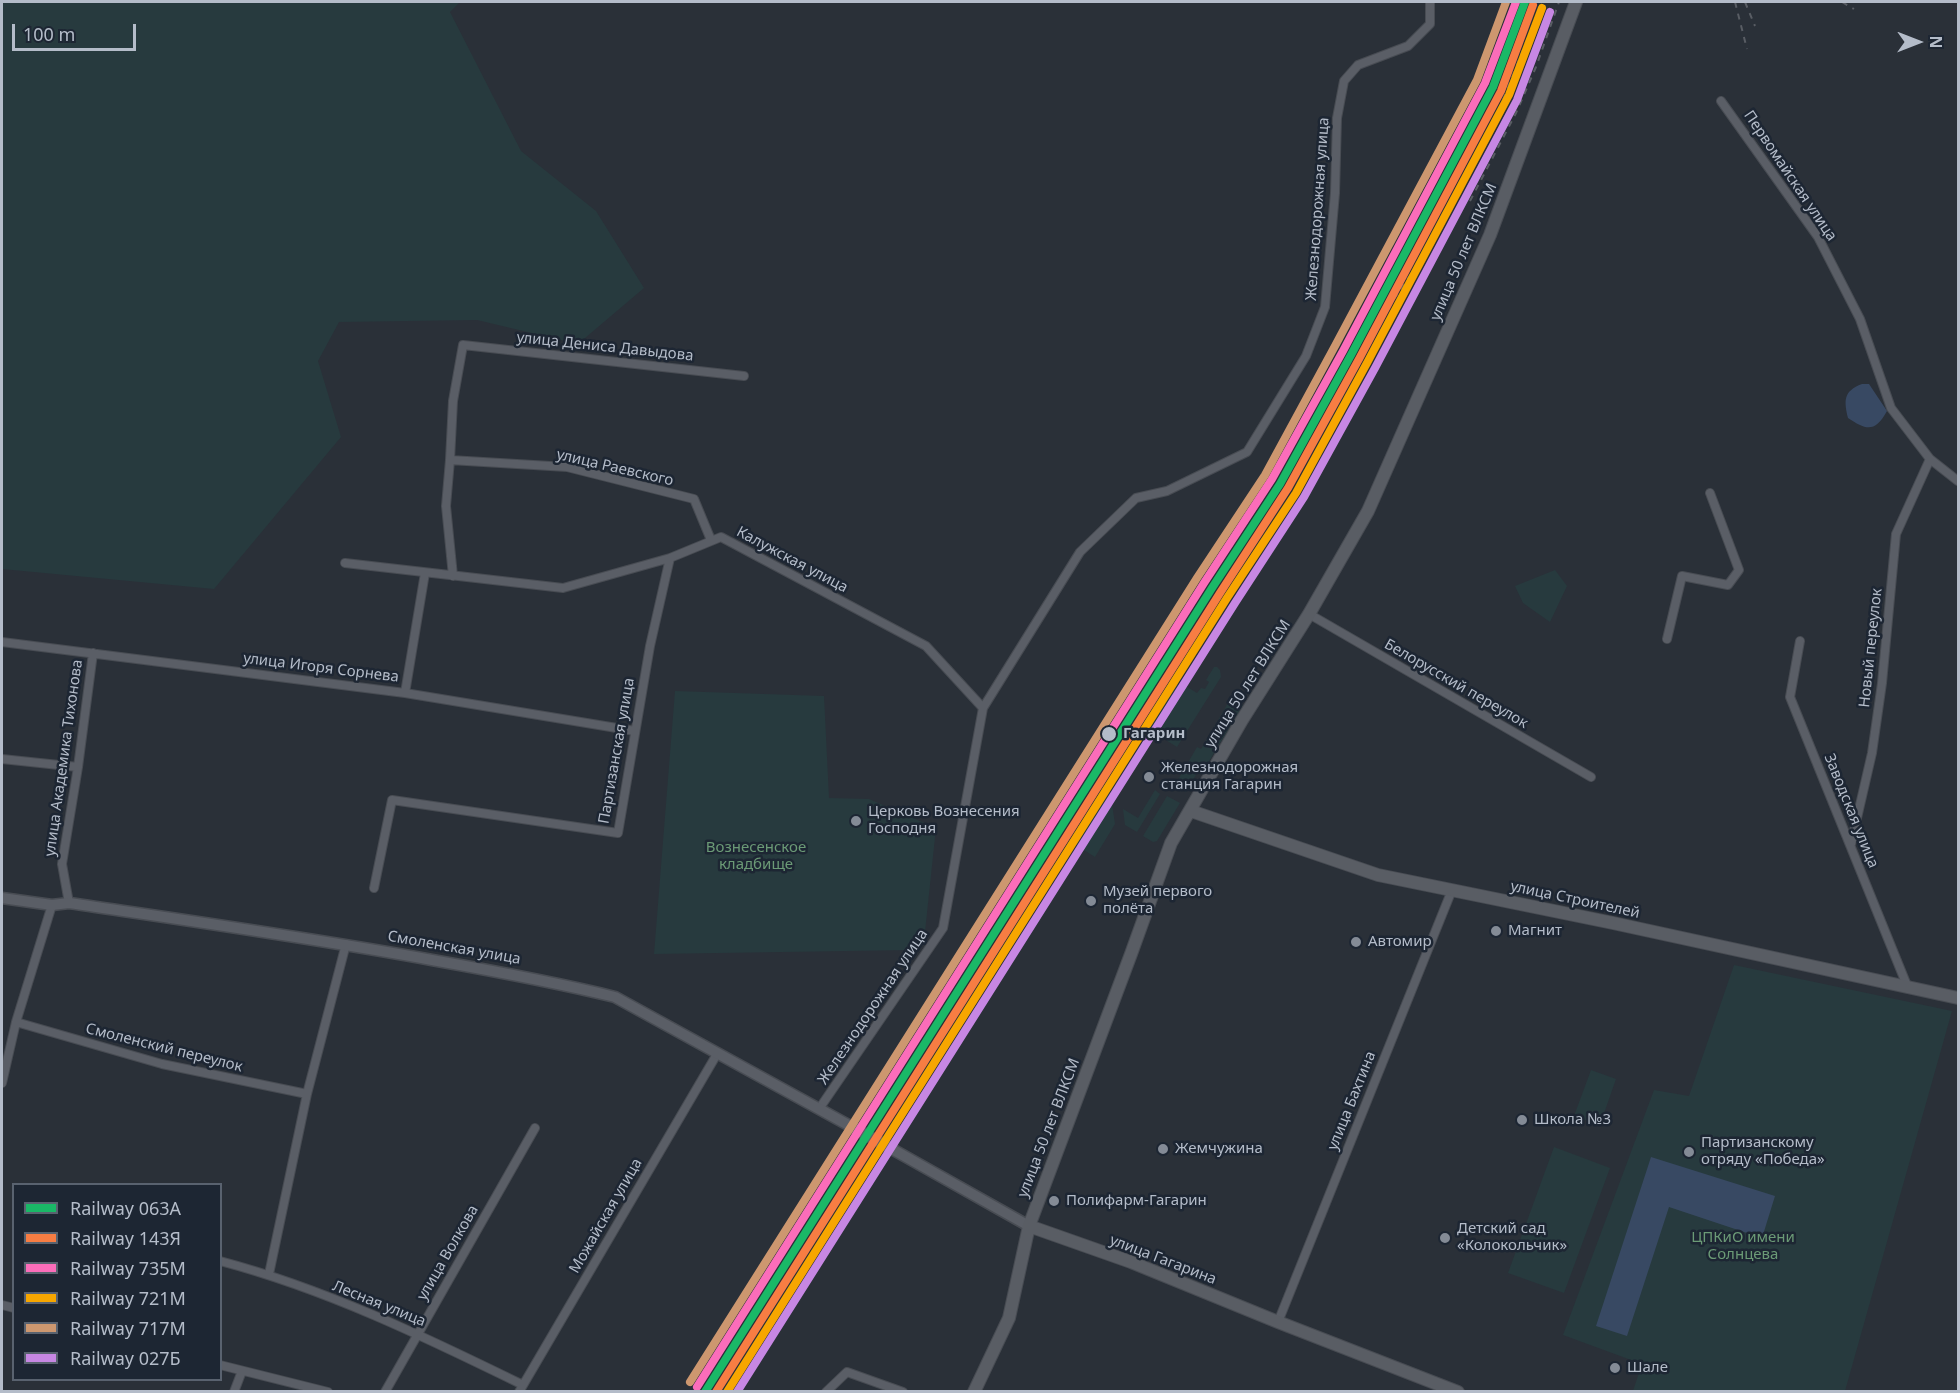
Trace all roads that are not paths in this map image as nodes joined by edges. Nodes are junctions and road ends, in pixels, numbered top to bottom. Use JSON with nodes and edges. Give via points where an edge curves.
{"nodes":[{"id":1,"x":1430,"y":2,"type":"edge"},
{"id":2,"x":1576,"y":2,"type":"edge"},
{"id":3,"x":1722,"y":101,"type":"dead end"},
{"id":4,"x":744,"y":376,"type":"dead end"},
{"id":5,"x":1930,"y":459,"type":"junction"},
{"id":6,"x":450,"y":460,"type":"junction"},
{"id":7,"x":1959,"y":482,"type":"edge"},
{"id":8,"x":1710,"y":493,"type":"dead end"},
{"id":9,"x":711,"y":540,"type":"junction"},
{"id":10,"x":670,"y":558,"type":"junction"},
{"id":11,"x":345,"y":563,"type":"dead end"},
{"id":12,"x":425,"y":573,"type":"junction"},
{"id":13,"x":453,"y":576,"type":"junction"},
{"id":14,"x":1309,"y":614,"type":"junction"},
{"id":15,"x":1667,"y":639,"type":"dead end"},
{"id":16,"x":1800,"y":641,"type":"dead end"},
{"id":17,"x":2,"y":642,"type":"edge"},
{"id":18,"x":93,"y":653,"type":"junction"},
{"id":19,"x":405,"y":693,"type":"junction"},
{"id":20,"x":983,"y":708,"type":"junction"},
{"id":21,"x":635,"y":731,"type":"junction"},
{"id":22,"x":2,"y":759,"type":"edge"},
{"id":23,"x":78,"y":767,"type":"junction"},
{"id":24,"x":1591,"y":777,"type":"dead end"},
{"id":25,"x":1191,"y":811,"type":"junction"},
{"id":26,"x":1851,"y":844,"type":"junction"},
{"id":27,"x":374,"y":888,"type":"dead end"},
{"id":28,"x":1452,"y":890,"type":"junction"},
{"id":29,"x":2,"y":898,"type":"edge"},
{"id":30,"x":69,"y":903,"type":"junction"},
{"id":31,"x":52,"y":905,"type":"junction"},
{"id":32,"x":346,"y":944,"type":"junction"},
{"id":33,"x":1908,"y":988,"type":"junction"},
{"id":34,"x":1959,"y":998,"type":"edge"},
{"id":35,"x":16,"y":1022,"type":"junction"},
{"id":36,"x":717,"y":1054,"type":"junction"},
{"id":37,"x":2,"y":1080,"type":"edge"},
{"id":38,"x":307,"y":1094,"type":"junction"},
{"id":39,"x":819,"y":1109,"type":"junction"},
{"id":40,"x":535,"y":1128,"type":"dead end"},
{"id":41,"x":868,"y":1136,"type":"joint"},
{"id":42,"x":1029,"y":1226,"type":"junction"},
{"id":43,"x":222,"y":1262,"type":"edge"},
{"id":44,"x":269,"y":1274,"type":"junction"},
{"id":45,"x":1278,"y":1322,"type":"junction"},
{"id":46,"x":418,"y":1334,"type":"junction"},
{"id":47,"x":222,"y":1366,"type":"edge"},
{"id":48,"x":242,"y":1371,"type":"junction"},
{"id":49,"x":521,"y":1388,"type":"edge"},
{"id":50,"x":234,"y":1392,"type":"edge"},
{"id":51,"x":328,"y":1392,"type":"edge"},
{"id":52,"x":385,"y":1392,"type":"edge"},
{"id":53,"x":826,"y":1392,"type":"edge"},
{"id":54,"x":903,"y":1392,"type":"edge"},
{"id":55,"x":974,"y":1392,"type":"edge"},
{"id":56,"x":1458,"y":1392,"type":"edge"}],
"edges":[{"from":1,"to":20,"type":"street","name":"Железнодорожная улица","via":[[1430,24],[1408,46],[1358,64],[1344,81],[1337,118],[1325,307],[1306,356],[1247,452],[1167,491],[1136,498],[1080,552]]},
{"from":2,"to":14,"type":"main road","name":"улица 50 лет ВЛКСМ","via":[[1490,235],[1368,511]]},
{"from":3,"to":5,"type":"street","name":"Первомайская улица","via":[[1818,237],[1860,319],[1891,408]]},
{"from":4,"to":6,"type":"street","name":"улица Дениса Давыдова","via":[[463,345],[453,401]]},
{"from":5,"to":7,"type":"street","name":"Первомайская улица"},
{"from":5,"to":26,"type":"street","name":"Новый переулок","via":[[1896,534],[1872,753]]},
{"from":6,"to":9,"type":"street","name":"улица Раевского","via":[[567,467],[694,499]]},
{"from":6,"to":13,"type":"street","via":[[446,506]]},
{"from":8,"to":15,"type":"street","via":[[1739,570],[1728,585],[1682,576]]},
{"from":9,"to":10,"type":"street","name":"Калужская улица"},
{"from":9,"to":20,"type":"street","name":"Калужская улица","via":[[721,537],[926,646]]},
{"from":10,"to":13,"type":"street","name":"Калужская улица","via":[[563,588]]},
{"from":10,"to":21,"type":"street","name":"Партизанская улица"},
{"from":11,"to":12,"type":"street","name":"Калужская улица"},
{"from":12,"to":13,"type":"street","name":"Калужская улица"},
{"from":12,"to":19,"type":"street"},
{"from":14,"to":24,"type":"street","name":"Белорусский переулок"},
{"from":14,"to":25,"type":"main road","name":"улица 50 лет ВЛКСМ","via":[[1242,720]]},
{"from":16,"to":26,"type":"street","name":"Заводская улица","via":[[1790,697]]},
{"from":17,"to":18,"type":"street","name":"улица Игоря Сорнева"},
{"from":18,"to":19,"type":"street","name":"улица Игоря Сорнева"},
{"from":18,"to":23,"type":"street","name":"улица Академика Тихонова"},
{"from":19,"to":21,"type":"street","name":"улица Игоря Сорнева"},
{"from":20,"to":39,"type":"street","name":"Железнодорожная улица","via":[[943,928]]},
{"from":21,"to":27,"type":"street","name":"Партизанская улица","via":[[618,833],[392,800]]},
{"from":22,"to":23,"type":"street"},
{"from":23,"to":30,"type":"street","name":"улица Академика Тихонова","via":[[62,864]]},
{"from":25,"to":28,"type":"main road","name":"улица Строителей","via":[[1378,875]]},
{"from":25,"to":42,"type":"main road","name":"улица 50 лет ВЛКСМ","via":[[1171,843]]},
{"from":26,"to":33,"type":"street","name":"Заводская улица"},
{"from":28,"to":33,"type":"main road","name":"улица Строителей"},
{"from":28,"to":45,"type":"street","name":"улица Бахтина"},
{"from":29,"to":31,"type":"street","name":"Смоленская улица"},
{"from":30,"to":31,"type":"street","name":"Смоленская улица"},
{"from":30,"to":32,"type":"street","name":"Смоленская улица"},
{"from":31,"to":35,"type":"street"},
{"from":32,"to":36,"type":"street","name":"Смоленская улица","via":[[615,997]]},
{"from":32,"to":38,"type":"street"},
{"from":33,"to":34,"type":"main road","name":"улица Строителей"},
{"from":35,"to":37,"type":"street"},
{"from":35,"to":38,"type":"street","name":"Смоленский переулок","via":[[162,1064]]},
{"from":36,"to":39,"type":"street","name":"Смоленская улица"},
{"from":36,"to":49,"type":"street","name":"Можайская улица"},
{"from":38,"to":44,"type":"street"},
{"from":39,"to":41,"type":"street","name":"Смоленская улица"},
{"from":40,"to":46,"type":"street","name":"улица Волкова"},
{"from":41,"to":42,"type":"street","name":"улица Гагарина"},
{"from":42,"to":45,"type":"main road","name":"улица Гагарина","via":[[1131,1262]]},
{"from":42,"to":55,"type":"main road","name":"улица 50 лет ВЛКСМ","via":[[1009,1318]]},
{"from":43,"to":44,"type":"street","name":"Лесная улица"},
{"from":44,"to":46,"type":"street","name":"Лесная улица"},
{"from":45,"to":56,"type":"main road","name":"улица Гагарина"},
{"from":46,"to":49,"type":"street","name":"Лесная улица"},
{"from":46,"to":52,"type":"street","name":"улица Волкова"},
{"from":47,"to":48,"type":"street"},
{"from":48,"to":50,"type":"street"},
{"from":48,"to":51,"type":"street"},
{"from":53,"to":54,"type":"street","via":[[847,1372]]}]}
